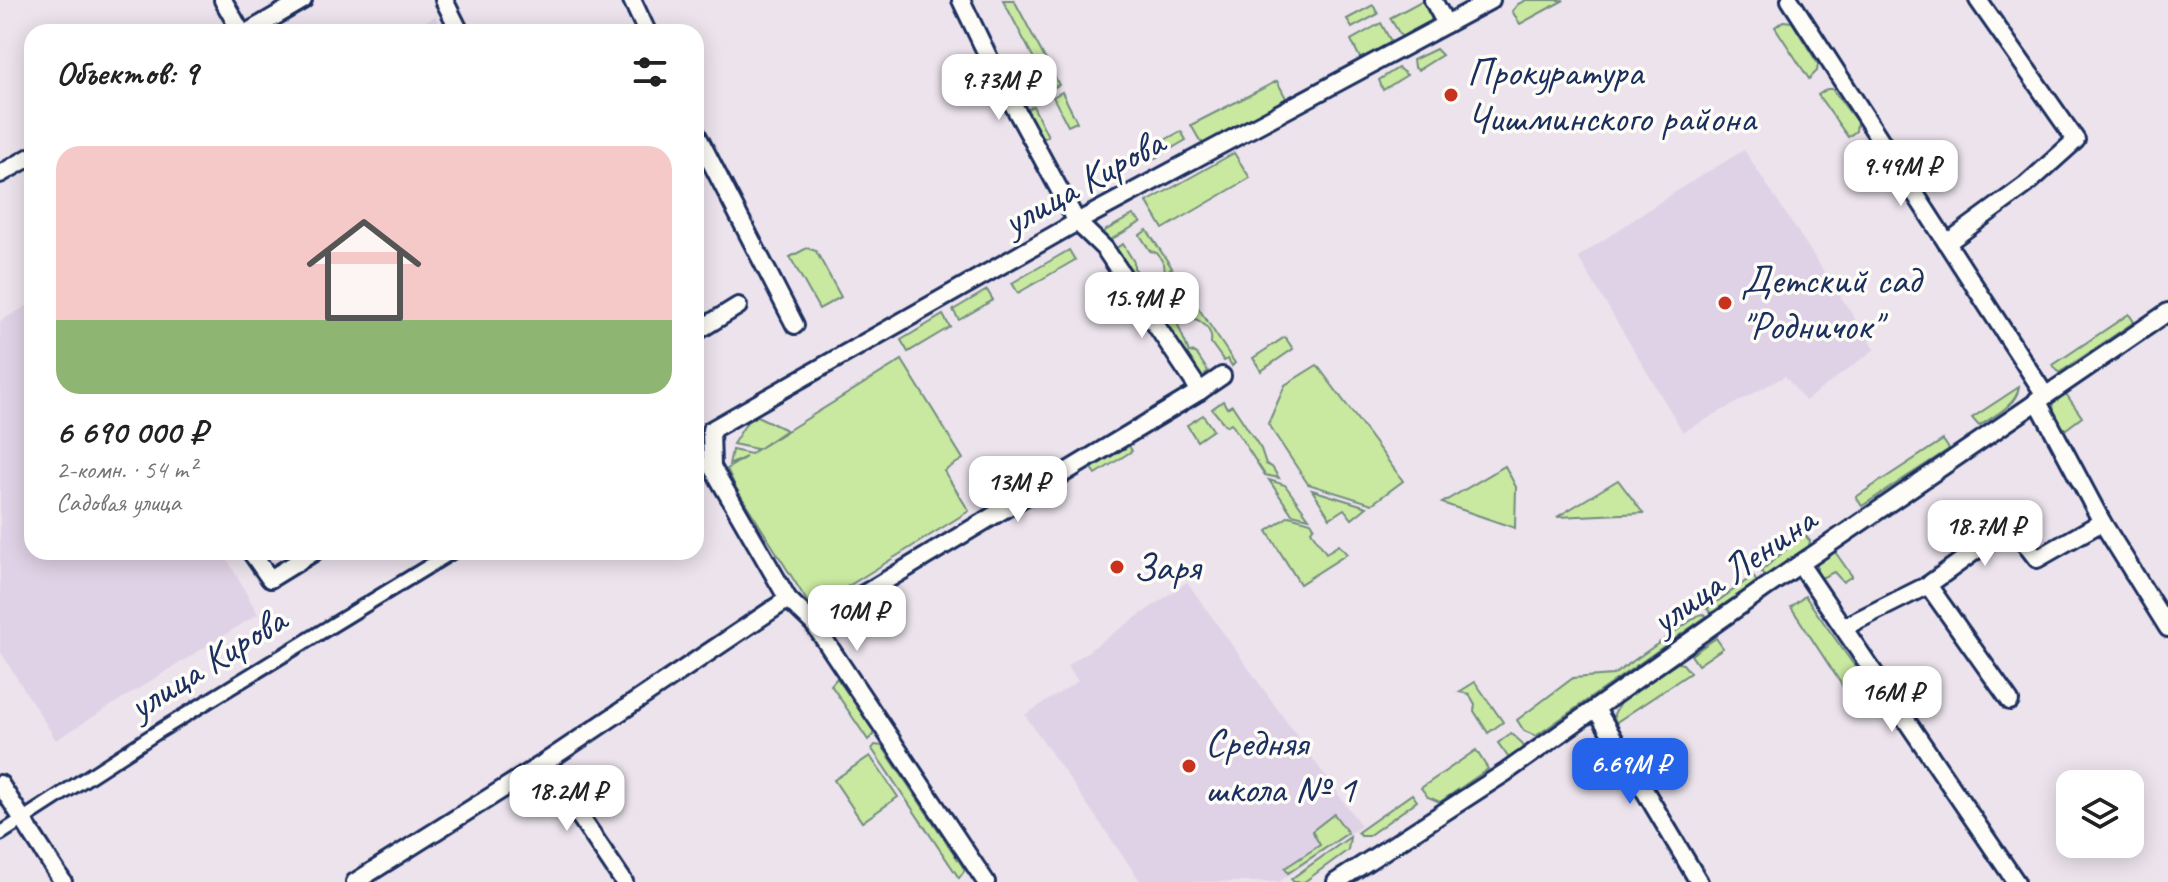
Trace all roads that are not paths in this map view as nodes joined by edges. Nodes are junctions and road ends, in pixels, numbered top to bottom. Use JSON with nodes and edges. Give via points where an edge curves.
{"nodes":[{"id":1,"x":223,"y":0,"type":"edge"},
{"id":2,"x":303,"y":0,"type":"edge"},
{"id":3,"x":444,"y":0,"type":"edge"},
{"id":4,"x":632,"y":0,"type":"edge"},
{"id":5,"x":961,"y":0,"type":"edge"},
{"id":6,"x":1433,"y":0,"type":"edge"},
{"id":7,"x":1491,"y":0,"type":"edge"},
{"id":8,"x":1790,"y":0,"type":"edge"},
{"id":9,"x":1978,"y":0,"type":"edge"},
{"id":10,"x":236,"y":24,"type":"edge"},
{"id":11,"x":262,"y":24,"type":"edge"},
{"id":12,"x":456,"y":24,"type":"edge"},
{"id":13,"x":643,"y":24,"type":"edge"},
{"id":14,"x":1446,"y":24,"type":"junction"},
{"id":15,"x":704,"y":149,"type":"edge"},
{"id":16,"x":24,"y":160,"type":"edge"},
{"id":17,"x":0,"y":174,"type":"edge"},
{"id":18,"x":1077,"y":222,"type":"junction"},
{"id":19,"x":1947,"y":243,"type":"junction"},
{"id":20,"x":738,"y":306,"type":"dead end"},
{"id":21,"x":2168,"y":312,"type":"edge"},
{"id":22,"x":795,"y":325,"type":"dead end"},
{"id":23,"x":704,"y":327,"type":"edge"},
{"id":24,"x":1222,"y":376,"type":"dead end"},
{"id":25,"x":1200,"y":391,"type":"junction"},
{"id":26,"x":2041,"y":398,"type":"junction"},
{"id":27,"x":2102,"y":522,"type":"junction"},
{"id":28,"x":257,"y":560,"type":"edge"},
{"id":29,"x":301,"y":560,"type":"edge"},
{"id":30,"x":439,"y":560,"type":"edge"},
{"id":31,"x":1800,"y":564,"type":"junction"},
{"id":32,"x":1928,"y":585,"type":"junction"},
{"id":33,"x":788,"y":599,"type":"junction"},
{"id":34,"x":814,"y":624,"type":"junction"},
{"id":35,"x":1844,"y":627,"type":"junction"},
{"id":36,"x":2168,"y":628,"type":"edge"},
{"id":37,"x":2010,"y":701,"type":"dead end"},
{"id":38,"x":1596,"y":709,"type":"junction"},
{"id":39,"x":544,"y":763,"type":"junction"},
{"id":40,"x":0,"y":784,"type":"edge"},
{"id":41,"x":24,"y":818,"type":"junction"},
{"id":42,"x":0,"y":834,"type":"edge"},
{"id":43,"x":63,"y":882,"type":"edge"},
{"id":44,"x":355,"y":882,"type":"edge"},
{"id":45,"x":624,"y":882,"type":"edge"},
{"id":46,"x":986,"y":882,"type":"edge"},
{"id":47,"x":1336,"y":882,"type":"edge"},
{"id":48,"x":1699,"y":882,"type":"edge"},
{"id":49,"x":2016,"y":882,"type":"edge"}],
"edges":[{"from":1,"to":10,"type":"street"},
{"from":2,"to":11,"type":"street"},
{"from":3,"to":12,"type":"street"},
{"from":4,"to":13,"type":"street"},
{"from":5,"to":18,"type":"street"},
{"from":6,"to":14,"type":"street"},
{"from":7,"to":14,"type":"street","name":"улица Кирова"},
{"from":8,"to":19,"type":"street"},
{"from":9,"to":19,"type":"street","via":[[2076,140]]},
{"from":14,"to":18,"type":"street","name":"улица Кирова"},
{"from":15,"to":22,"type":"street"},
{"from":16,"to":17,"type":"street"},
{"from":18,"to":25,"type":"street","via":[[1105,249]]},
{"from":18,"to":33,"type":"street","name":"улица Кирова","via":[[711,430],[712,467]]},
{"from":19,"to":26,"type":"street"},
{"from":20,"to":23,"type":"street"},
{"from":21,"to":26,"type":"street","name":"улица Ленина"},
{"from":24,"to":25,"type":"street"},
{"from":25,"to":34,"type":"street"},
{"from":26,"to":27,"type":"street"},
{"from":26,"to":31,"type":"street","name":"улица Ленина"},
{"from":27,"to":32,"type":"street","via":[[2037,559],[2011,525]]},
{"from":27,"to":36,"type":"street"},
{"from":28,"to":29,"type":"street","via":[[270,579]]},
{"from":30,"to":41,"type":"street","name":"улица Кирова"},
{"from":31,"to":35,"type":"street"},
{"from":31,"to":38,"type":"street","name":"улица Ленина"},
{"from":32,"to":35,"type":"street"},
{"from":32,"to":37,"type":"street"},
{"from":33,"to":34,"type":"street"},
{"from":33,"to":39,"type":"street"},
{"from":34,"to":46,"type":"street"},
{"from":35,"to":49,"type":"street"},
{"from":38,"to":47,"type":"street","name":"улица Ленина"},
{"from":38,"to":48,"type":"street"},
{"from":39,"to":44,"type":"street"},
{"from":39,"to":45,"type":"street"},
{"from":40,"to":41,"type":"street"},
{"from":41,"to":42,"type":"street","name":"улица Кирова"},
{"from":41,"to":43,"type":"street"}]}
